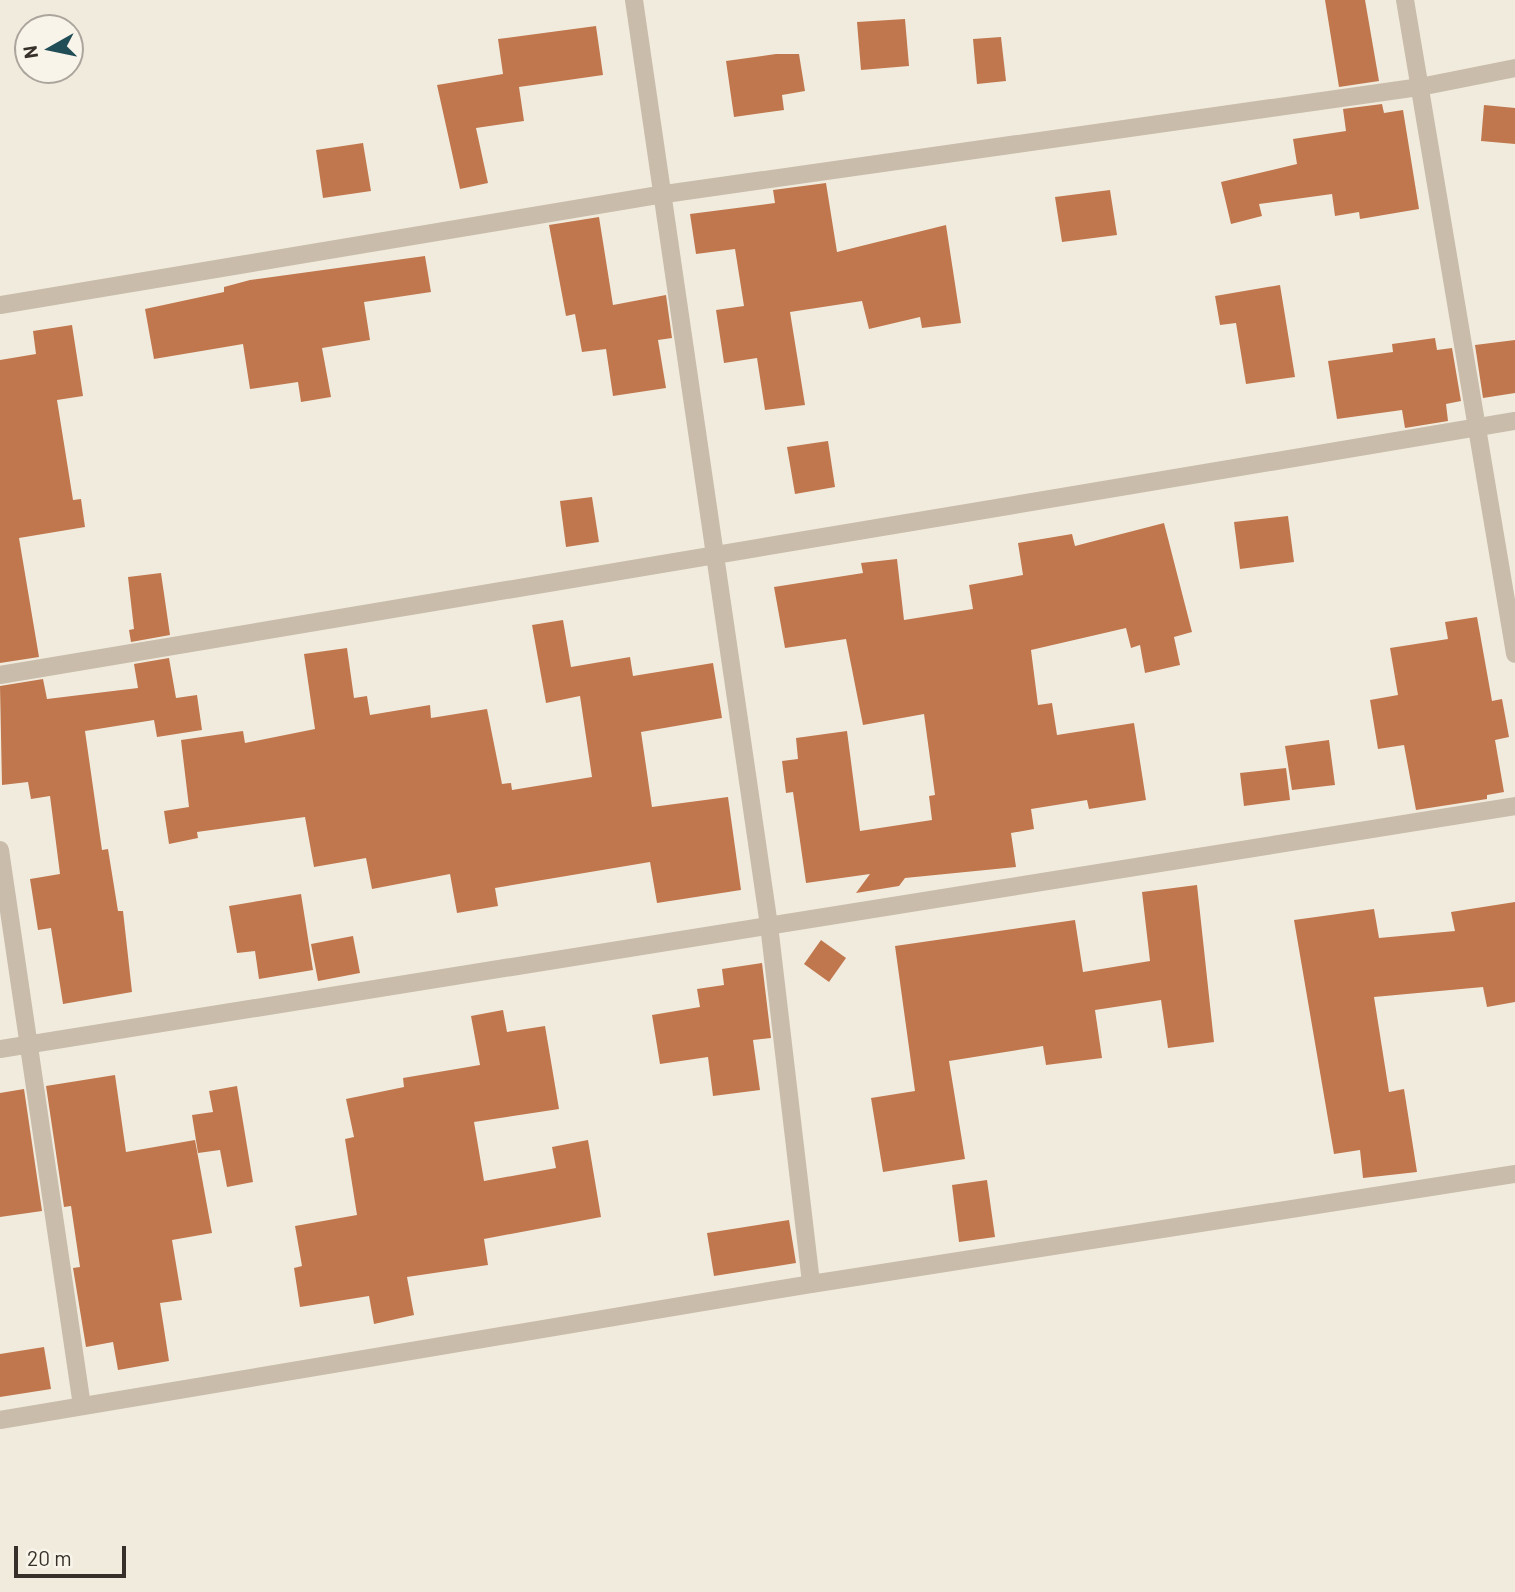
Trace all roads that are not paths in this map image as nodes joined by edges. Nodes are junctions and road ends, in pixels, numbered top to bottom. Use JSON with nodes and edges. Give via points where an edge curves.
{"nodes":[{"id":1,"x":634,"y":0,"type":"edge"},
{"id":2,"x":1405,"y":0,"type":"edge"},
{"id":3,"x":1515,"y":68,"type":"edge"},
{"id":4,"x":1420,"y":87,"type":"junction"},
{"id":5,"x":665,"y":194,"type":"junction"},
{"id":6,"x":0,"y":305,"type":"edge"},
{"id":7,"x":1515,"y":421,"type":"edge"},
{"id":8,"x":1479,"y":426,"type":"junction"},
{"id":9,"x":712,"y":557,"type":"junction"},
{"id":10,"x":1515,"y":654,"type":"edge"},
{"id":11,"x":0,"y":675,"type":"edge"},
{"id":12,"x":1515,"y":806,"type":"edge"},
{"id":13,"x":0,"y":850,"type":"edge"},
{"id":14,"x":769,"y":925,"type":"junction"},
{"id":15,"x":29,"y":1044,"type":"junction"},
{"id":16,"x":0,"y":1049,"type":"edge"},
{"id":17,"x":1515,"y":1174,"type":"edge"},
{"id":18,"x":811,"y":1284,"type":"junction"},
{"id":19,"x":82,"y":1406,"type":"junction"},
{"id":20,"x":0,"y":1420,"type":"edge"}],
"edges":[{"from":1,"to":5,"type":"street"},
{"from":2,"to":4,"type":"street"},
{"from":3,"to":4,"type":"street"},
{"from":4,"to":5,"type":"street"},
{"from":4,"to":8,"type":"street"},
{"from":5,"to":6,"type":"street"},
{"from":5,"to":9,"type":"street"},
{"from":7,"to":8,"type":"street"},
{"from":8,"to":9,"type":"street"},
{"from":8,"to":10,"type":"street"},
{"from":9,"to":11,"type":"street"},
{"from":9,"to":14,"type":"street"},
{"from":12,"to":14,"type":"street"},
{"from":13,"to":15,"type":"street"},
{"from":14,"to":15,"type":"street"},
{"from":14,"to":18,"type":"street"},
{"from":15,"to":16,"type":"street"},
{"from":15,"to":19,"type":"street"},
{"from":17,"to":18,"type":"street"},
{"from":18,"to":19,"type":"street"},
{"from":19,"to":20,"type":"street"}]}
